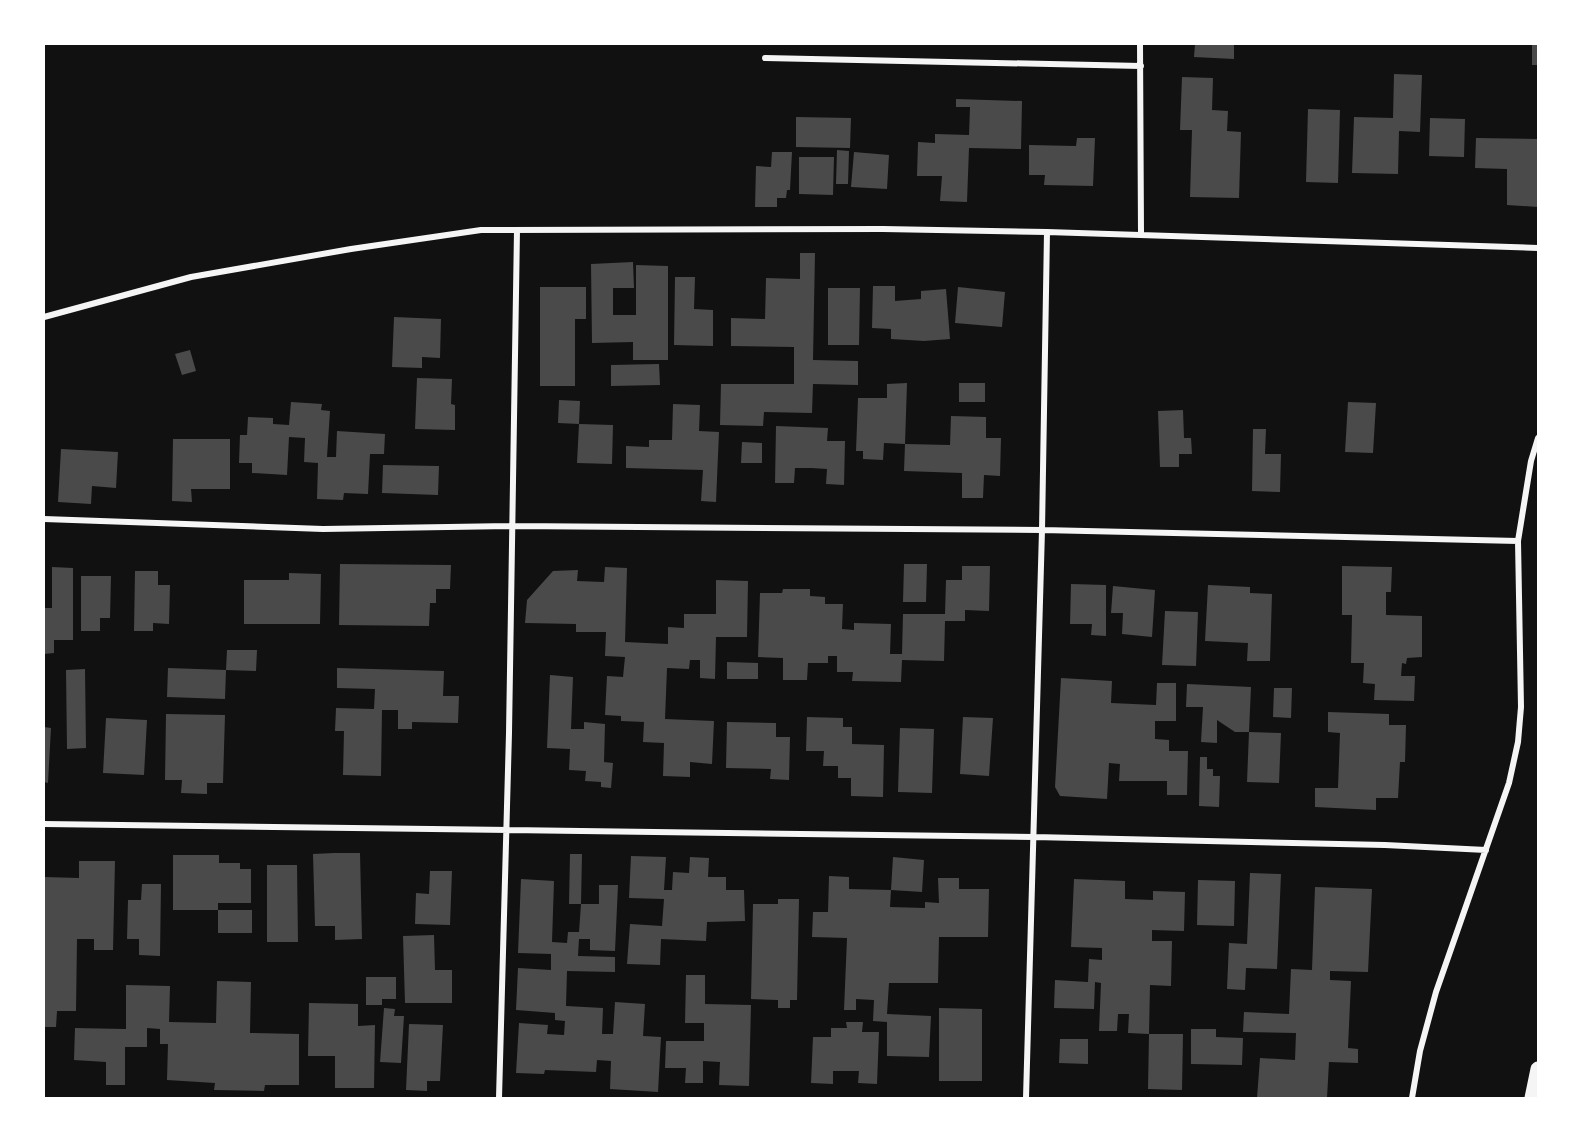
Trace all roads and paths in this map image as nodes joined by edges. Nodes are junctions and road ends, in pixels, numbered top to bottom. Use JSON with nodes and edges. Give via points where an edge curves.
{"nodes":[{"id":1,"x":1140,"y":44,"type":"edge"},
{"id":2,"x":765,"y":58,"type":"dead end"},
{"id":3,"x":1141,"y":66,"type":"junction"},
{"id":4,"x":517,"y":230,"type":"junction"},
{"id":5,"x":1047,"y":231,"type":"junction"},
{"id":6,"x":1141,"y":234,"type":"junction"},
{"id":7,"x":1539,"y":248,"type":"edge"},
{"id":8,"x":44,"y":317,"type":"edge"},
{"id":9,"x":1539,"y":438,"type":"edge"},
{"id":10,"x":44,"y":519,"type":"edge"},
{"id":11,"x":513,"y":526,"type":"junction"},
{"id":12,"x":1042,"y":530,"type":"junction"},
{"id":13,"x":1518,"y":541,"type":"junction"},
{"id":14,"x":44,"y":824,"type":"edge"},
{"id":15,"x":506,"y":832,"type":"junction"},
{"id":16,"x":1034,"y":837,"type":"junction"},
{"id":17,"x":1486,"y":850,"type":"junction"},
{"id":18,"x":1539,"y":1069,"type":"edge"},
{"id":19,"x":499,"y":1098,"type":"edge"},
{"id":20,"x":1026,"y":1098,"type":"edge"},
{"id":21,"x":1412,"y":1098,"type":"edge"},
{"id":22,"x":1532,"y":1098,"type":"edge"}],
"edges":[{"from":1,"to":3,"type":"street"},
{"from":2,"to":3,"type":"street"},
{"from":3,"to":6,"type":"street"},
{"from":4,"to":5,"type":"street"},
{"from":4,"to":8,"type":"street","via":[[481,230],[191,277]]},
{"from":4,"to":11,"type":"street"},
{"from":5,"to":6,"type":"street"},
{"from":5,"to":12,"type":"street"},
{"from":6,"to":7,"type":"street"},
{"from":9,"to":13,"type":"street","via":[[1531,461]]},
{"from":10,"to":11,"type":"street","via":[[323,529]]},
{"from":11,"to":12,"type":"street"},
{"from":11,"to":15,"type":"street"},
{"from":12,"to":13,"type":"street"},
{"from":12,"to":16,"type":"street"},
{"from":13,"to":17,"type":"street","via":[[1518,742],[1509,783]]},
{"from":14,"to":15,"type":"street"},
{"from":15,"to":16,"type":"street"},
{"from":15,"to":19,"type":"street"},
{"from":16,"to":17,"type":"street"},
{"from":16,"to":20,"type":"street"},
{"from":17,"to":21,"type":"street","via":[[1436,992]]},
{"from":18,"to":22,"type":"main road"}]}
